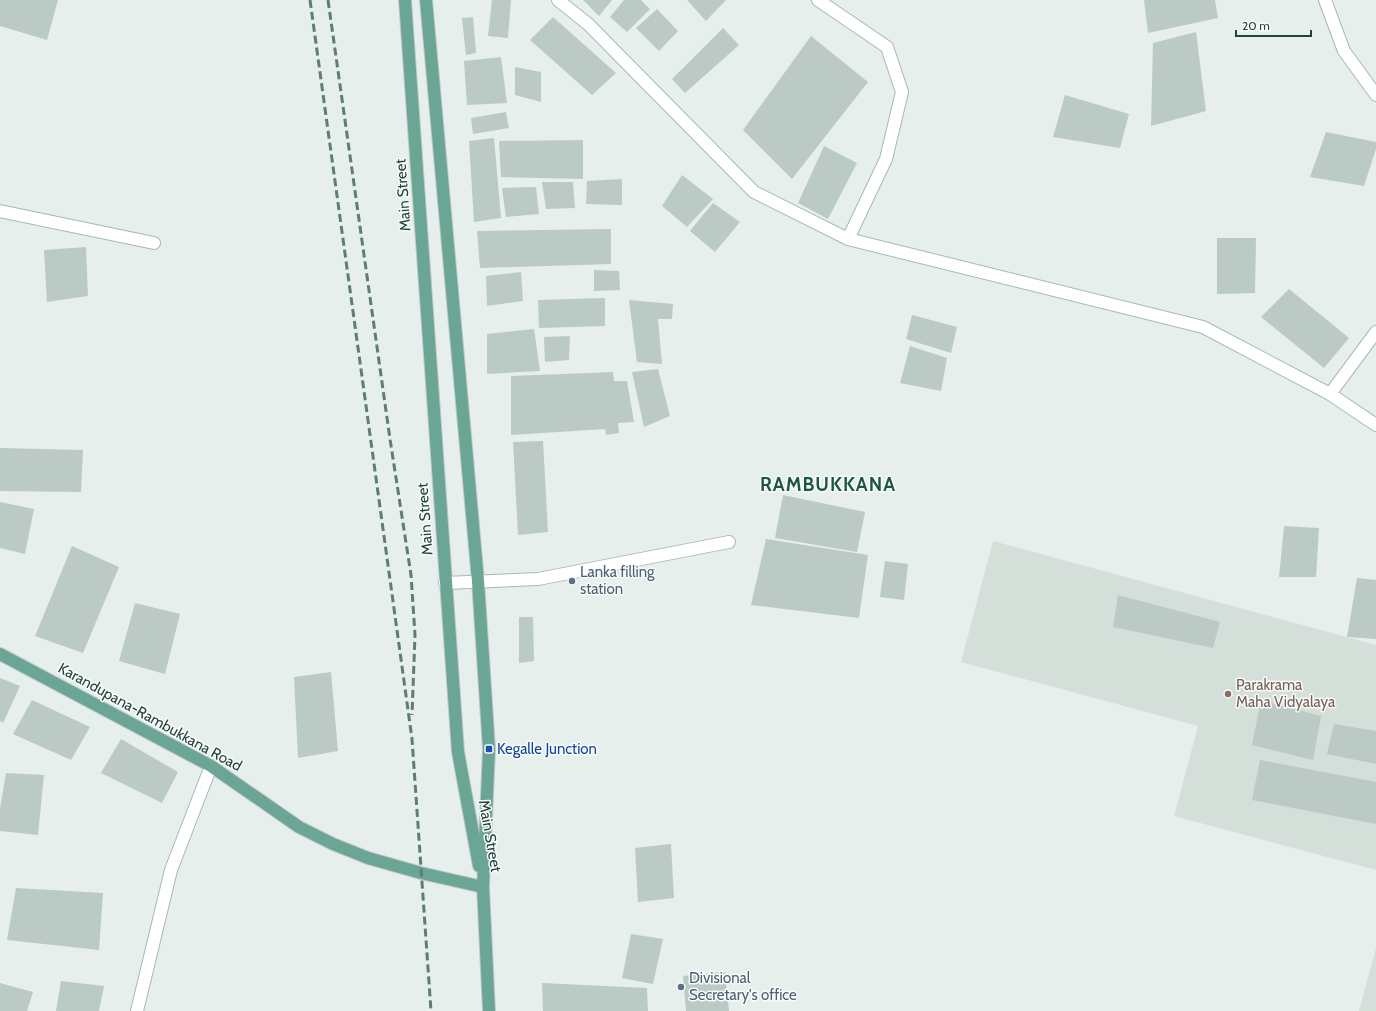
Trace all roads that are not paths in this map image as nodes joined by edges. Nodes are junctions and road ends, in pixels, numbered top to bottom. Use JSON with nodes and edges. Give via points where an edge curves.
{"nodes":[{"id":1,"x":405,"y":0,"type":"edge"},
{"id":2,"x":426,"y":0,"type":"edge"},
{"id":3,"x":558,"y":0,"type":"edge"},
{"id":4,"x":818,"y":0,"type":"edge"},
{"id":5,"x":1325,"y":0,"type":"edge"},
{"id":6,"x":1376,"y":95,"type":"edge"},
{"id":7,"x":0,"y":211,"type":"edge"},
{"id":8,"x":848,"y":239,"type":"junction"},
{"id":9,"x":154,"y":243,"type":"dead end"},
{"id":10,"x":1376,"y":332,"type":"edge"},
{"id":11,"x":1330,"y":394,"type":"junction"},
{"id":12,"x":1376,"y":425,"type":"edge"},
{"id":13,"x":729,"y":542,"type":"dead end"},
{"id":14,"x":478,"y":580,"type":"junction"},
{"id":15,"x":445,"y":583,"type":"junction"},
{"id":16,"x":0,"y":654,"type":"edge"},
{"id":17,"x":211,"y":766,"type":"junction"},
{"id":18,"x":483,"y":887,"type":"junction"},
{"id":19,"x":137,"y":1011,"type":"edge"},
{"id":20,"x":489,"y":1011,"type":"edge"}],
"edges":[{"from":1,"to":15,"type":"main road","name":"Main Street"},
{"from":2,"to":14,"type":"main road","name":"Main Street"},
{"from":3,"to":8,"type":"street","via":[[588,24],[754,192]]},
{"from":4,"to":8,"type":"street","via":[[887,47],[902,92],[886,159]]},
{"from":5,"to":6,"type":"street","via":[[1344,51]]},
{"from":7,"to":9,"type":"street"},
{"from":8,"to":11,"type":"street","via":[[1203,327]]},
{"from":10,"to":11,"type":"street"},
{"from":11,"to":12,"type":"street"},
{"from":13,"to":14,"type":"street","via":[[538,579]]},
{"from":14,"to":15,"type":"street"},
{"from":14,"to":18,"type":"main road","name":"Main Street","via":[[489,749]]},
{"from":15,"to":18,"type":"main road","name":"Main Street","via":[[458,752]]},
{"from":16,"to":17,"type":"main road","name":"Karandupana-Rambukkana Road"},
{"from":17,"to":18,"type":"main road","name":"Karandupana-Rambukkana Road","via":[[299,827],[333,844],[368,858]]},
{"from":17,"to":19,"type":"street","via":[[171,870]]},
{"from":18,"to":20,"type":"main road"}]}
